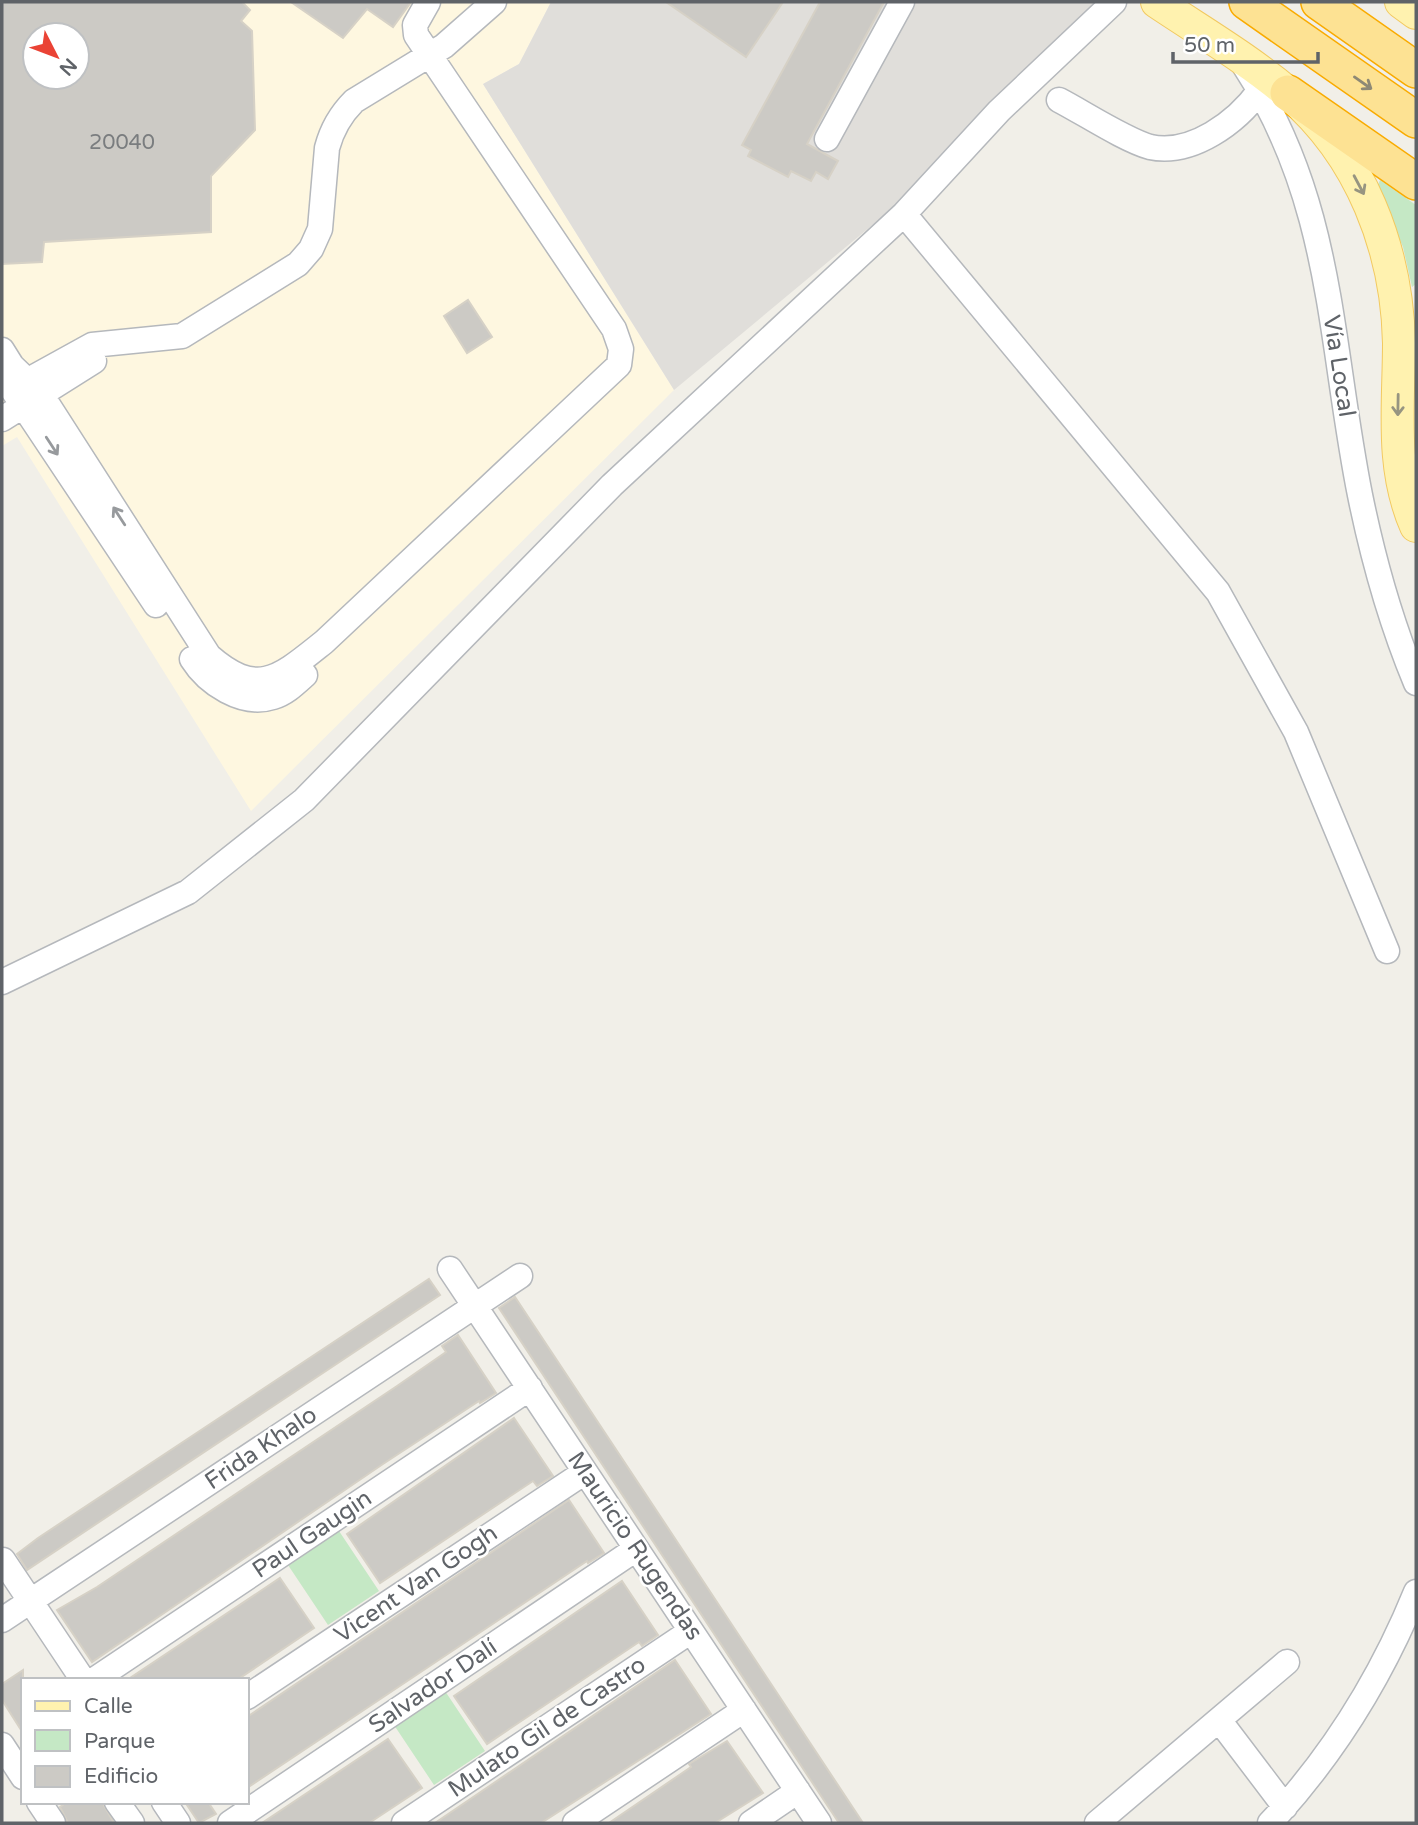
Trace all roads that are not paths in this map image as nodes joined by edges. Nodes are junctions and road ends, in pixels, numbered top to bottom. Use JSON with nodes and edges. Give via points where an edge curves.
{"nodes":[{"id":1,"x":428,"y":2,"type":"edge"},
{"id":2,"x":494,"y":2,"type":"edge"},
{"id":3,"x":902,"y":2,"type":"edge"},
{"id":4,"x":1114,"y":2,"type":"edge"},
{"id":5,"x":1157,"y":2,"type":"edge"},
{"id":6,"x":1247,"y":2,"type":"edge"},
{"id":7,"x":1319,"y":2,"type":"edge"},
{"id":8,"x":1401,"y":2,"type":"edge"},
{"id":9,"x":1416,"y":13,"type":"edge"},
{"id":10,"x":437,"y":51,"type":"junction"},
{"id":11,"x":1416,"y":70,"type":"edge"},
{"id":12,"x":1274,"y":91,"type":"junction"},
{"id":13,"x":1059,"y":100,"type":"dead end"},
{"id":14,"x":1416,"y":120,"type":"edge"},
{"id":15,"x":827,"y":139,"type":"dead end"},
{"id":16,"x":1416,"y":182,"type":"edge"},
{"id":17,"x":904,"y":214,"type":"junction"},
{"id":18,"x":17,"y":383,"type":"edge"},
{"id":19,"x":2,"y":419,"type":"edge"},
{"id":20,"x":1416,"y":526,"type":"edge"},
{"id":21,"x":1416,"y":683,"type":"edge"},
{"id":22,"x":1387,"y":951,"type":"dead end"},
{"id":23,"x":6,"y":974,"type":"edge"},
{"id":24,"x":450,"y":1269,"type":"dead end"},
{"id":25,"x":520,"y":1276,"type":"dead end"},
{"id":26,"x":475,"y":1306,"type":"junction"},
{"id":27,"x":530,"y":1388,"type":"junction"},
{"id":28,"x":585,"y":1472,"type":"junction"},
{"id":29,"x":636,"y":1549,"type":"junction"},
{"id":30,"x":3,"y":1560,"type":"edge"},
{"id":31,"x":1416,"y":1592,"type":"edge"},
{"id":32,"x":30,"y":1601,"type":"junction"},
{"id":33,"x":2,"y":1620,"type":"edge"},
{"id":34,"x":691,"y":1631,"type":"junction"},
{"id":35,"x":1287,"y":1662,"type":"dead end"},
{"id":36,"x":82,"y":1678,"type":"edge"},
{"id":37,"x":97,"y":1678,"type":"edge"},
{"id":38,"x":248,"y":1696,"type":"edge"},
{"id":39,"x":744,"y":1710,"type":"junction"},
{"id":40,"x":1219,"y":1720,"type":"junction"},
{"id":41,"x":2,"y":1745,"type":"edge"},
{"id":42,"x":21,"y":1774,"type":"edge"},
{"id":43,"x":798,"y":1791,"type":"junction"},
{"id":44,"x":118,"y":1804,"type":"edge"},
{"id":45,"x":165,"y":1804,"type":"edge"},
{"id":46,"x":1278,"y":1815,"type":"edge"},
{"id":47,"x":132,"y":1823,"type":"edge"},
{"id":48,"x":178,"y":1823,"type":"edge"},
{"id":49,"x":230,"y":1823,"type":"edge"},
{"id":50,"x":404,"y":1823,"type":"edge"},
{"id":51,"x":575,"y":1823,"type":"edge"},
{"id":52,"x":751,"y":1823,"type":"edge"},
{"id":53,"x":819,"y":1823,"type":"edge"},
{"id":54,"x":1097,"y":1823,"type":"edge"}],
"edges":[{"from":1,"to":10,"type":"street","via":[[415,25],[416,35]]},
{"from":2,"to":10,"type":"street"},
{"from":3,"to":15,"type":"street"},
{"from":4,"to":17,"type":"street","via":[[999,111]]},
{"from":5,"to":12,"type":"main road","via":[[1240,59]]},
{"from":6,"to":14,"type":"highway","one_way":true},
{"from":7,"to":11,"type":"highway"},
{"from":8,"to":9,"type":"main road"},
{"from":10,"to":18,"type":"street","via":[[354,101],[338,120],[327,148],[320,229],[305,257],[183,336],[131,342]]},
{"from":10,"to":18,"type":"street","via":[[620,322],[631,344],[631,367],[468,526],[285,692],[270,698],[242,696],[215,683],[198,668]]},
{"from":12,"to":13,"type":"street","via":[[1217,131],[1196,142],[1164,149],[1147,146]]},
{"from":12,"to":16,"type":"highway"},
{"from":12,"to":20,"type":"main road","one_way":true,"via":[[1346,159],[1389,256],[1398,312],[1400,473]]},
{"from":12,"to":21,"type":"street","name":"Vía Local","via":[[1313,219],[1363,508],[1382,587]]},
{"from":17,"to":22,"type":"street","via":[[1217,592],[1296,732]]},
{"from":17,"to":23,"type":"street","via":[[612,485],[304,800],[188,892]]},
{"from":18,"to":19,"type":"street"},
{"from":24,"to":26,"type":"street","name":"Mauricio Rugendas"},
{"from":25,"to":26,"type":"street","name":"Frida Khalo"},
{"from":26,"to":27,"type":"street","name":"Mauricio Rugendas"},
{"from":26,"to":32,"type":"street","name":"Frida Khalo"},
{"from":27,"to":28,"type":"street","name":"Mauricio Rugendas"},
{"from":27,"to":37,"type":"street","name":"Paul Gaugin"},
{"from":28,"to":29,"type":"street","name":"Mauricio Rugendas"},
{"from":28,"to":38,"type":"street","name":"Vicent Van Gogh"},
{"from":29,"to":34,"type":"street","name":"Mauricio Rugendas"},
{"from":29,"to":49,"type":"street","name":"Salvador Dalí"},
{"from":30,"to":32,"type":"street"},
{"from":31,"to":46,"type":"street","via":[[1367,1694],[1331,1750]]},
{"from":32,"to":33,"type":"street","name":"Frida Khalo"},
{"from":32,"to":36,"type":"street"},
{"from":34,"to":39,"type":"street","name":"Mauricio Rugendas"},
{"from":34,"to":50,"type":"street","name":"Mulato Gil de Castro"},
{"from":35,"to":40,"type":"street"},
{"from":39,"to":43,"type":"street","name":"Mauricio Rugendas"},
{"from":39,"to":51,"type":"street"},
{"from":40,"to":46,"type":"street"},
{"from":40,"to":54,"type":"street"},
{"from":41,"to":42,"type":"street"},
{"from":43,"to":52,"type":"street"},
{"from":43,"to":53,"type":"street","name":"Mauricio Rugendas"},
{"from":44,"to":47,"type":"street"},
{"from":45,"to":48,"type":"street"}]}
